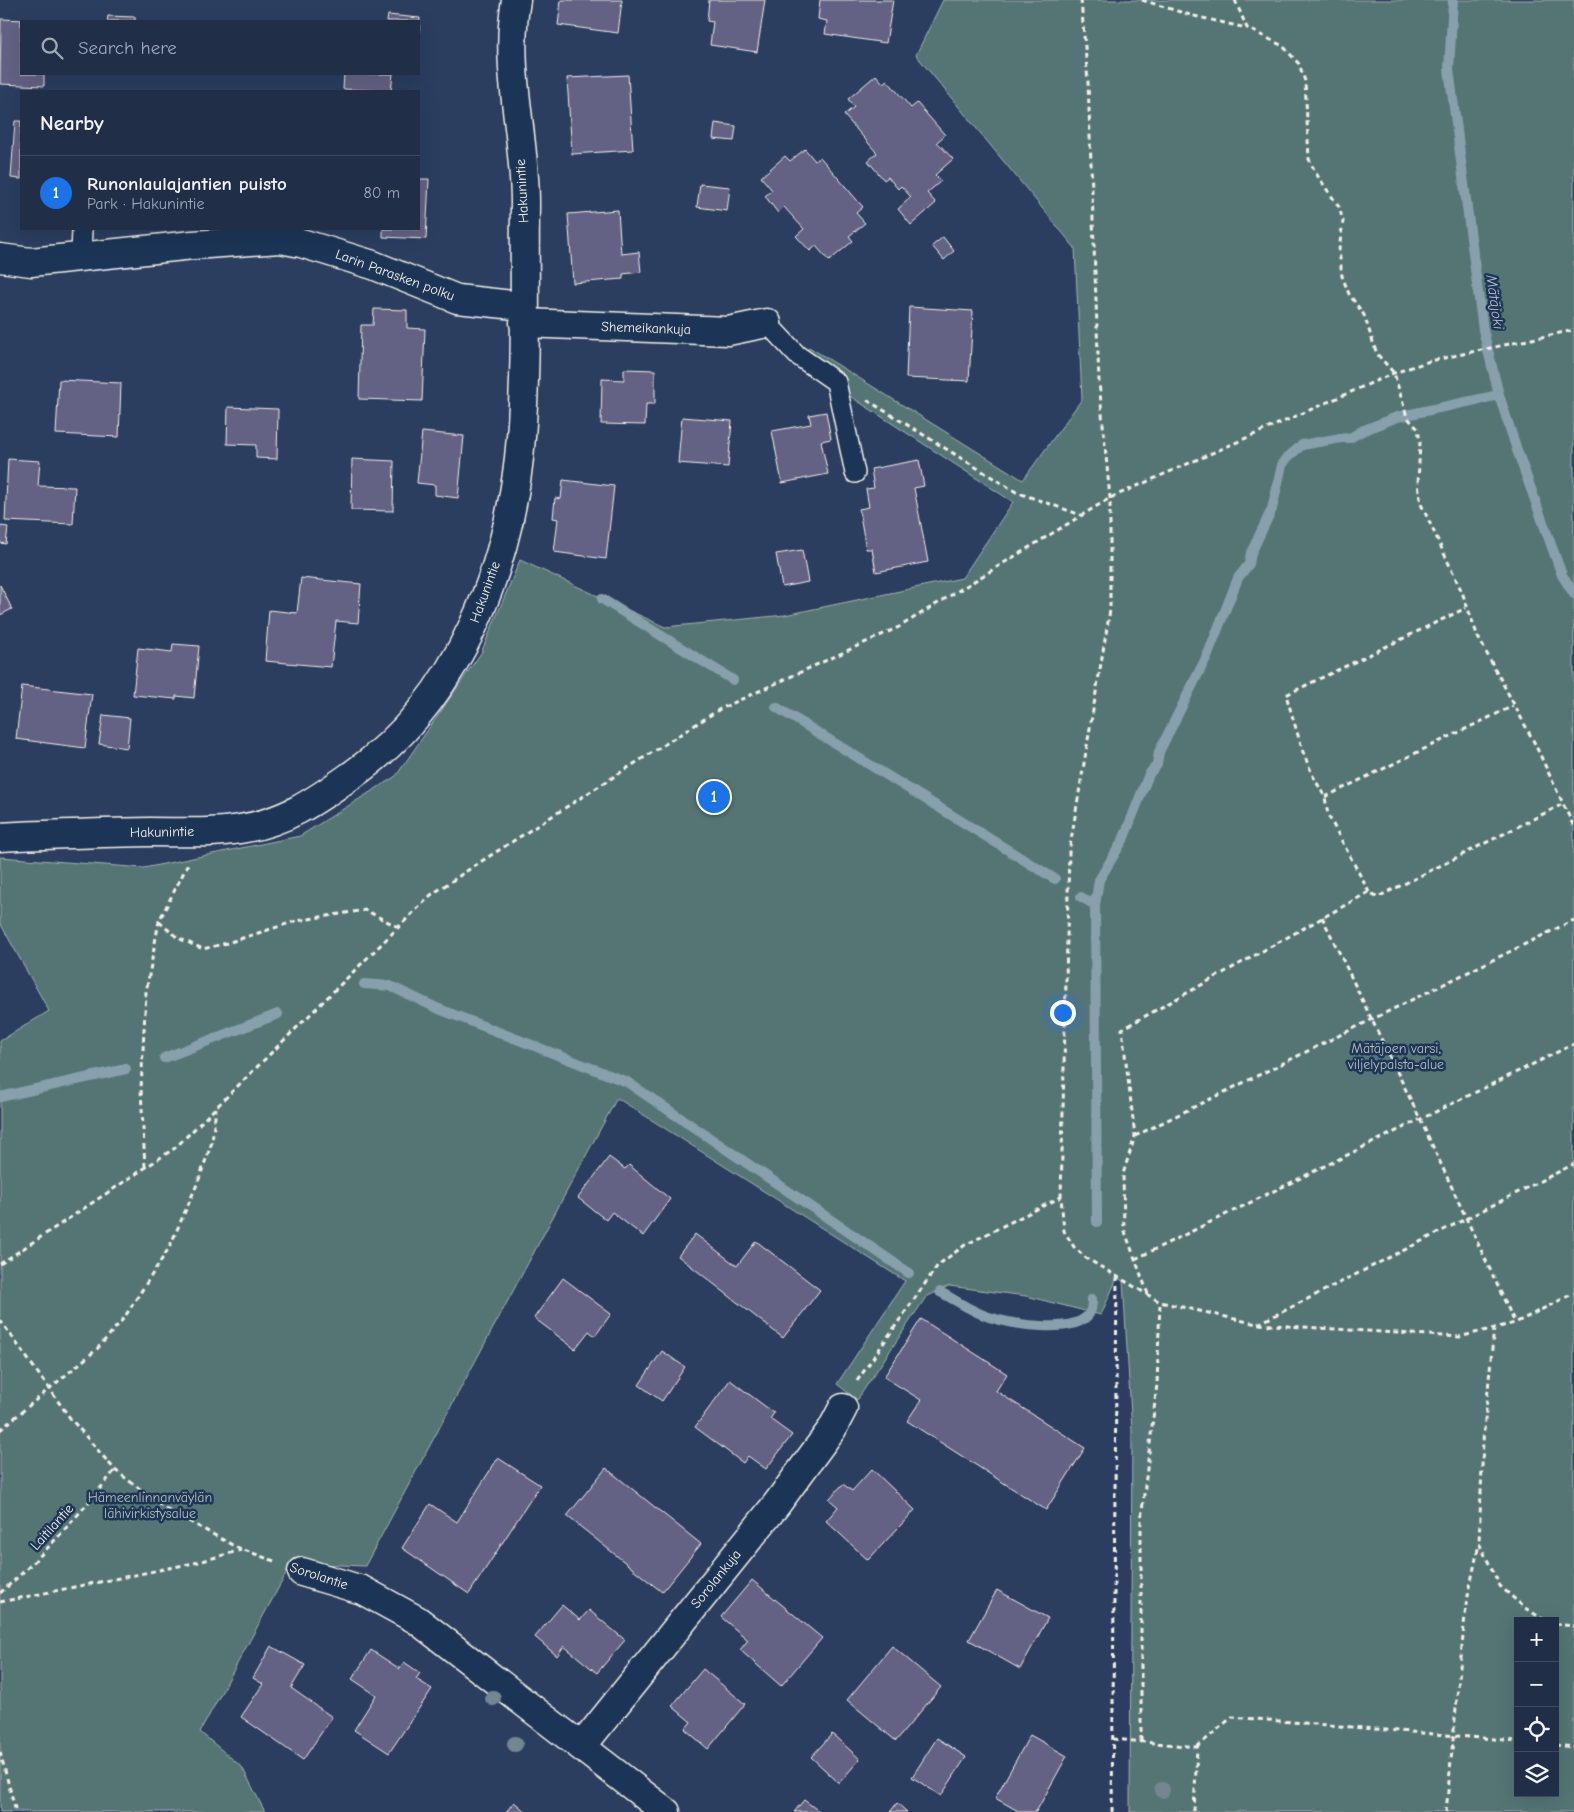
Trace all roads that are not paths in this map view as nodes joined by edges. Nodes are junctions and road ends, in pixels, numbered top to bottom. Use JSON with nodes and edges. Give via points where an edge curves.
{"nodes":[{"id":1,"x":516,"y":0,"type":"edge"},
{"id":2,"x":82,"y":230,"type":"edge"},
{"id":3,"x":81,"y":256,"type":"junction"},
{"id":4,"x":0,"y":258,"type":"edge"},
{"id":5,"x":524,"y":315,"type":"junction"},
{"id":6,"x":767,"y":323,"type":"joint"},
{"id":7,"x":855,"y":473,"type":"dead end"},
{"id":8,"x":0,"y":837,"type":"edge"},
{"id":9,"x":843,"y":1408,"type":"road end"},
{"id":10,"x":302,"y":1572,"type":"road end"},
{"id":11,"x":582,"y":1746,"type":"junction"},
{"id":12,"x":666,"y":1812,"type":"edge"}],
"edges":[{"from":1,"to":5,"type":"street","name":"Hakunintie","via":[[511,43],[525,198]]},
{"from":2,"to":3,"type":"lane"},
{"from":3,"to":4,"type":"street","name":"Larin Parasken polku","via":[[31,262]]},
{"from":3,"to":5,"type":"street","name":"Larin Parasken polku","via":[[280,239],[373,265],[457,299]]},
{"from":5,"to":6,"type":"street","name":"Shemeikankuja","via":[[728,331]]},
{"from":5,"to":8,"type":"street","name":"Hakunintie","via":[[521,438],[505,531],[480,612],[461,653],[441,684],[395,740],[367,765],[303,809],[240,830]]},
{"from":6,"to":7,"type":"lane","via":[[797,355],[836,382]]},
{"from":9,"to":11,"type":"street","name":"Sorolankuja","via":[[832,1429],[776,1505]]},
{"from":10,"to":11,"type":"street","name":"Sorolantie","via":[[362,1590],[417,1620]]},
{"from":11,"to":12,"type":"street","name":"Sorolantie"}]}
